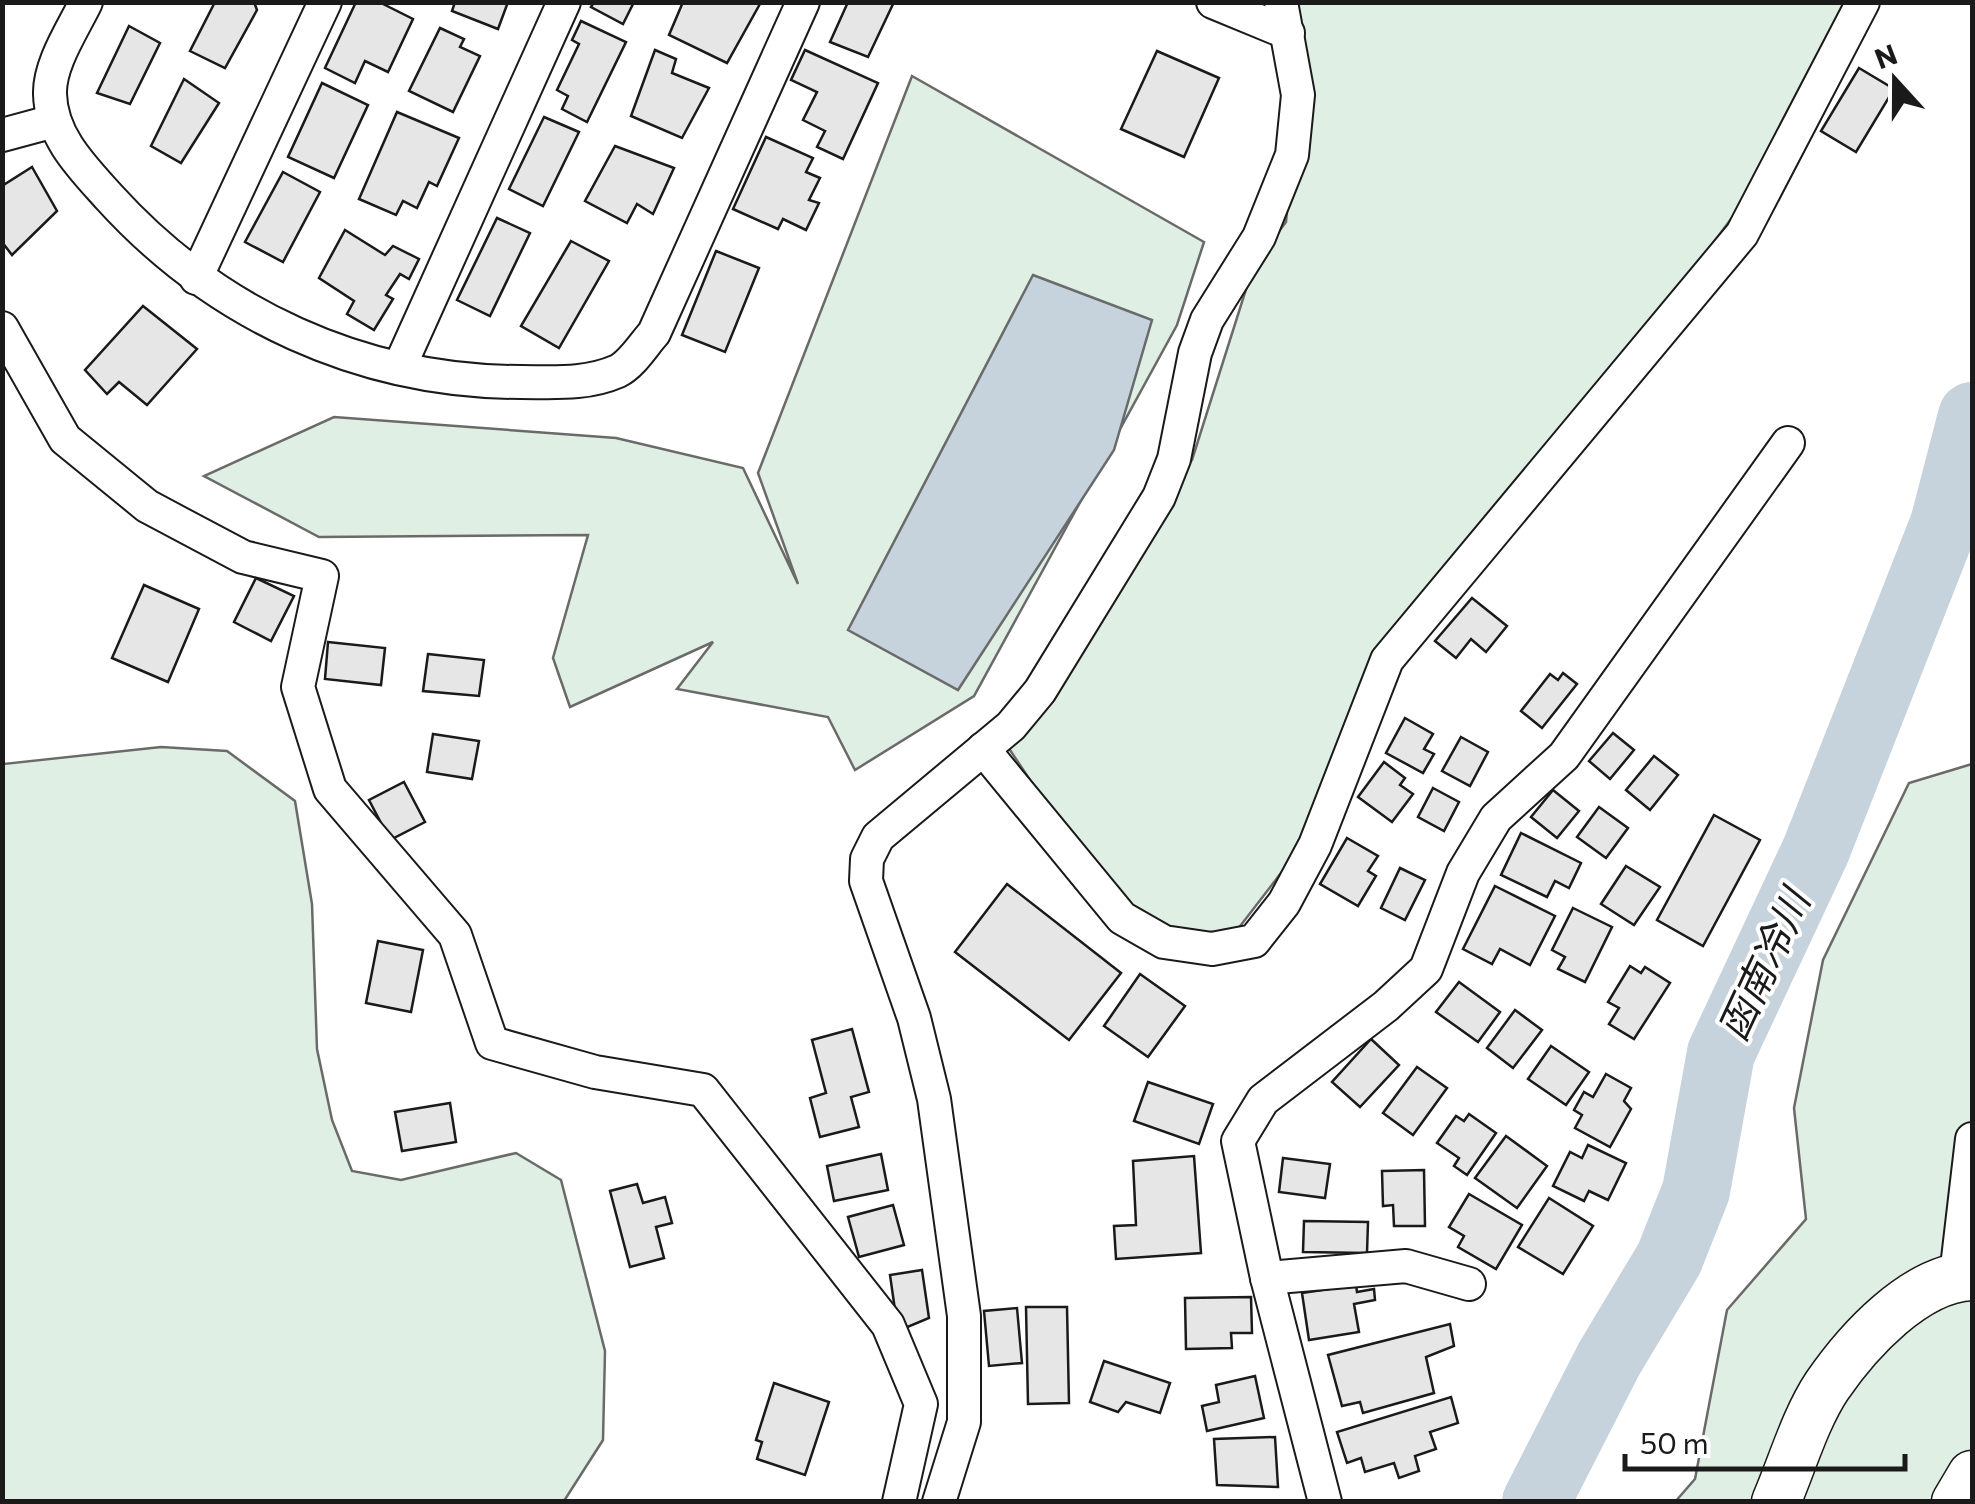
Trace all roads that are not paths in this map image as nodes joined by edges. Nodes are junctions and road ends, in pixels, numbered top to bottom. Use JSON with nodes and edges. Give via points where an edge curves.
{"nodes":[{"id":1,"x":86,"y":2,"type":"edge"},
{"id":2,"x":324,"y":2,"type":"edge"},
{"id":3,"x":564,"y":2,"type":"edge"},
{"id":4,"x":803,"y":2,"type":"edge"},
{"id":5,"x":1214,"y":2,"type":"edge"},
{"id":6,"x":1864,"y":2,"type":"edge"},
{"id":7,"x":1284,"y":18,"type":"edge"},
{"id":8,"x":54,"y":120,"type":"junction"},
{"id":9,"x":2,"y":135,"type":"edge"},
{"id":10,"x":196,"y":278,"type":"junction"},
{"id":11,"x":2,"y":328,"type":"edge"},
{"id":12,"x":399,"y":368,"type":"junction"},
{"id":13,"x":1788,"y":442,"type":"dead end"},
{"id":14,"x":984,"y":749,"type":"junction"},
{"id":15,"x":1972,"y":1139,"type":"edge"},
{"id":16,"x":1964,"y":1276,"type":"edge"},
{"id":17,"x":1267,"y":1278,"type":"junction"},
{"id":18,"x":1469,"y":1284,"type":"dead end"},
{"id":19,"x":914,"y":1434,"type":"junction"},
{"id":20,"x":1972,"y":1475,"type":"edge"},
{"id":21,"x":882,"y":1502,"type":"edge"},
{"id":22,"x":899,"y":1502,"type":"edge"},
{"id":23,"x":939,"y":1502,"type":"edge"},
{"id":24,"x":1325,"y":1502,"type":"edge"},
{"id":25,"x":1776,"y":1502,"type":"edge"},
{"id":26,"x":1956,"y":1502,"type":"edge"}],
"edges":[{"from":1,"to":8,"type":"street","via":[[56,65],[50,92]]},
{"from":2,"to":10,"type":"street"},
{"from":3,"to":12,"type":"street"},
{"from":4,"to":12,"type":"street","via":[[654,332],[623,369],[588,382],[474,382]]},
{"from":5,"to":7,"type":"street"},
{"from":6,"to":14,"type":"street","via":[[1742,234],[1387,660],[1315,845],[1284,903],[1254,940],[1212,949],[1164,942],[1122,918]]},
{"from":7,"to":14,"type":"street","via":[[1298,95],[1292,155],[1259,237],[1201,337],[1159,497],[1040,691]]},
{"from":8,"to":9,"type":"street"},
{"from":8,"to":10,"type":"street","via":[[73,157]]},
{"from":10,"to":12,"type":"street","via":[[285,330],[358,362]]},
{"from":11,"to":19,"type":"street","via":[[65,438],[147,506],[243,557],[322,576],[298,687],[330,788],[455,935],[492,1043],[595,1072],[703,1090],[888,1325],[922,1404]]},
{"from":13,"to":17,"type":"street","via":[[1564,756],[1496,818],[1464,874],[1426,968],[1263,1100],[1238,1140]]},
{"from":14,"to":23,"type":"street","via":[[878,837],[867,859],[866,881],[934,1098],[964,1316],[964,1422]]},
{"from":15,"to":16,"type":"street"},
{"from":16,"to":25,"type":"street","via":[[1922,1290],[1890,1314],[1826,1388]]},
{"from":17,"to":18,"type":"street","via":[[1406,1266]]},
{"from":17,"to":24,"type":"street"},
{"from":19,"to":21,"type":"street"},
{"from":19,"to":22,"type":"street"},
{"from":20,"to":26,"type":"street"}]}
